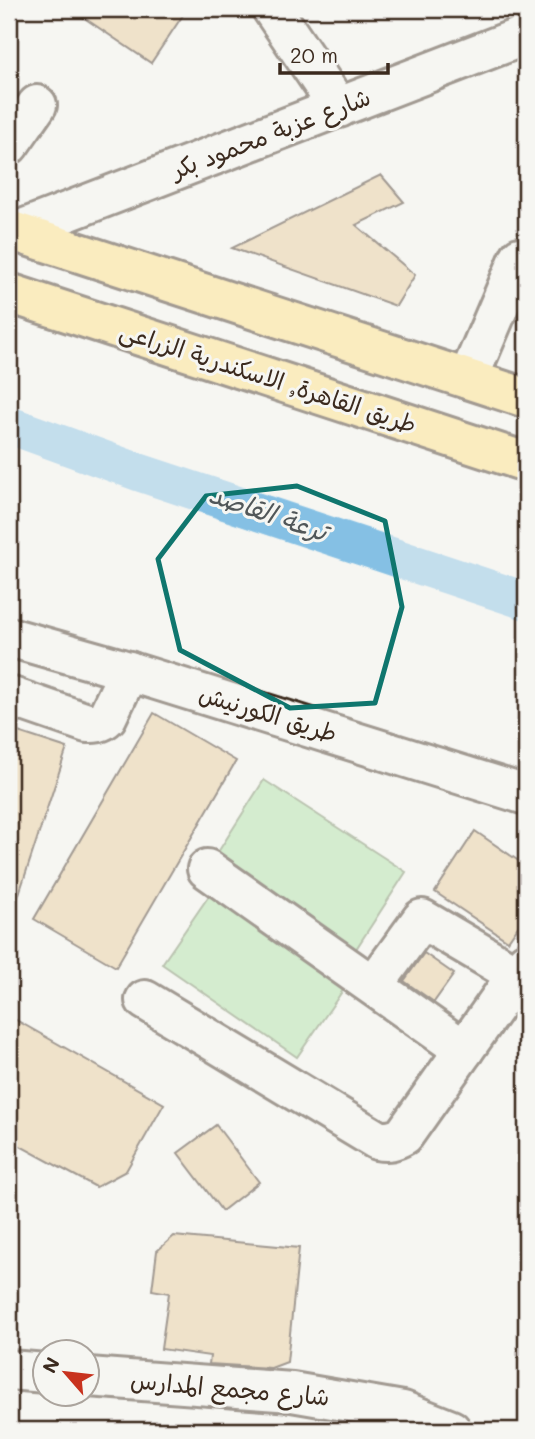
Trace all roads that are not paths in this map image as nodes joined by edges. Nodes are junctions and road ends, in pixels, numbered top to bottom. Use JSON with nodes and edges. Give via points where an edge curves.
{"nodes":[{"id":1,"x":272,"y":9,"type":"edge"},
{"id":2,"x":526,"y":35,"type":"edge"},
{"id":3,"x":37,"y":104,"type":"dead end"},
{"id":4,"x":339,"y":108,"type":"junction"},
{"id":5,"x":9,"y":145,"type":"edge"},
{"id":6,"x":12,"y":231,"type":"edge"},
{"id":7,"x":520,"y":257,"type":"dead end"},
{"id":8,"x":9,"y":293,"type":"edge"},
{"id":9,"x":468,"y":379,"type":"junction"},
{"id":10,"x":526,"y":398,"type":"edge"},
{"id":11,"x":526,"y":463,"type":"edge"},
{"id":12,"x":9,"y":637,"type":"edge"},
{"id":13,"x":129,"y":671,"type":"junction"},
{"id":14,"x":9,"y":696,"type":"edge"},
{"id":15,"x":526,"y":795,"type":"edge"},
{"id":16,"x":207,"y":869,"type":"dead end"},
{"id":17,"x":522,"y":969,"type":"edge"},
{"id":18,"x":374,"y":985,"type":"junction"},
{"id":19,"x":145,"y":1000,"type":"dead end"},
{"id":20,"x":464,"y":1050,"type":"junction"},
{"id":21,"x":9,"y":1370,"type":"edge"},
{"id":22,"x":32,"y":1372,"type":"edge"},
{"id":23,"x":102,"y":1378,"type":"edge"},
{"id":24,"x":451,"y":1430,"type":"edge"}],
"edges":[{"from":1,"to":4,"type":"street"},
{"from":2,"to":4,"type":"street","name":"شارع عزبة محمود بكر"},
{"from":3,"to":5,"type":"street"},
{"from":4,"to":6,"type":"street","name":"شارع عزبة محمود بكر"},
{"from":6,"to":9,"type":"highway"},
{"from":7,"to":9,"type":"street"},
{"from":8,"to":11,"type":"highway","name":"طريق القاهرة, الاسكندرية الزراعى"},
{"from":9,"to":10,"type":"highway"},
{"from":12,"to":13,"type":"street","name":"طريق الكورنيش"},
{"from":13,"to":14,"type":"street","via":[[102,722],[87,723]]},
{"from":13,"to":15,"type":"street","name":"طريق الكورنيش"},
{"from":16,"to":18,"type":"street"},
{"from":17,"to":18,"type":"street","via":[[422,919]]},
{"from":17,"to":20,"type":"street"},
{"from":18,"to":20,"type":"street"},
{"from":19,"to":20,"type":"street","via":[[377,1140],[395,1141],[404,1135]]},
{"from":21,"to":22,"type":"street"},
{"from":23,"to":24,"type":"street","name":"شارع مجمع المدارس","via":[[292,1392],[403,1410]]}]}
